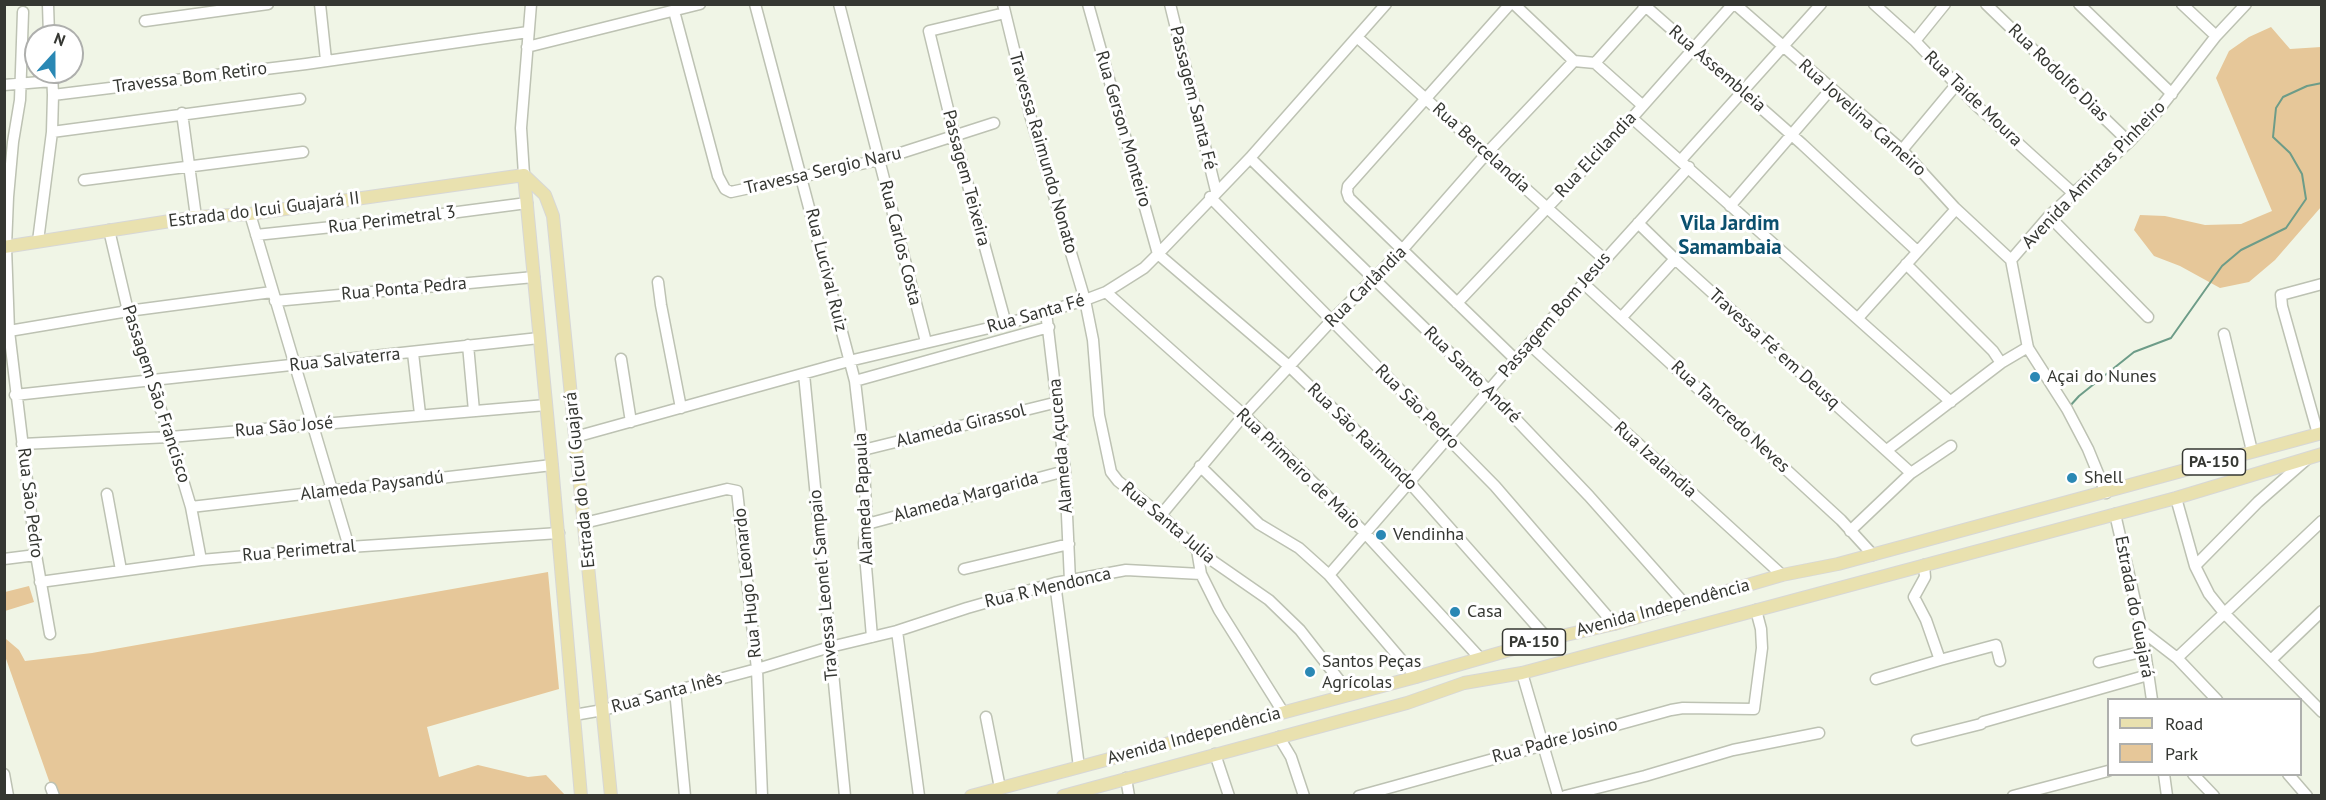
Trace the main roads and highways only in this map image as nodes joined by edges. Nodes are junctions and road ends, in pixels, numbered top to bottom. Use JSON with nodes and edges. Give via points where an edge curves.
{"nodes":[{"id":1,"x":524,"y":175,"type":"junction"},
{"id":2,"x":527,"y":203,"type":"junction"},
{"id":3,"x":549,"y":206,"type":"junction"},
{"id":4,"x":5,"y":247,"type":"edge"},
{"id":5,"x":2320,"y":434,"type":"edge"},
{"id":6,"x":2316,"y":455,"type":"edge"},
{"id":7,"x":1838,"y":564,"type":"junction"},
{"id":8,"x":1844,"y":586,"type":"junction"},
{"id":9,"x":581,"y":795,"type":"edge"},
{"id":10,"x":611,"y":795,"type":"edge"},
{"id":11,"x":971,"y":795,"type":"edge"},
{"id":12,"x":1063,"y":795,"type":"edge"}],
"edges":[{"from":1,"to":2,"type":"main road","name":"Estrada do Icuí Guajará"},
{"from":1,"to":3,"type":"main road","name":"Estrada do Icuí Guajará","via":[[545,195]]},
{"from":1,"to":4,"type":"main road","name":"Estrada do Icui Guajará II","via":[[250,214],[196,217]]},
{"from":2,"to":3,"type":"main road","via":[[535,201]]},
{"from":2,"to":9,"type":"main road","name":"Estrada do Icuí Guajará"},
{"from":3,"to":10,"type":"main road","name":"Estrada do Icuí Guajará"},
{"from":5,"to":7,"type":"main road","name":"Avenida Independência","number":"PA-150"},
{"from":6,"to":8,"type":"main road","name":"Avenida Independência","number":"PA-150","via":[[2176,498]]},
{"from":7,"to":8,"type":"main road"},
{"from":7,"to":11,"type":"main road","name":"Avenida Independência","number":"PA-150","via":[[1782,575],[1614,624]]},
{"from":8,"to":12,"type":"main road","name":"Avenida Independência","number":"PA-150","via":[[1522,673],[1464,682],[1407,703]]}]}
